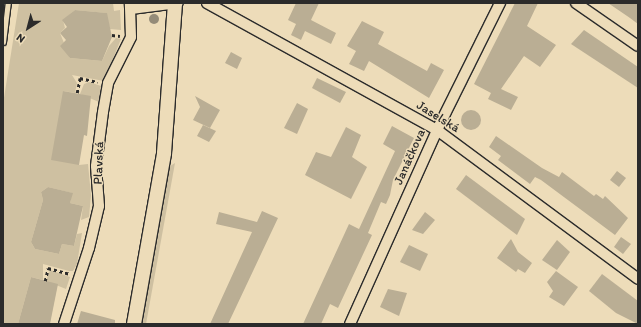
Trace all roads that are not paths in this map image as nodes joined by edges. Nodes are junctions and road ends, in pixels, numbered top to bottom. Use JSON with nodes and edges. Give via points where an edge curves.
{"nodes":[{"id":1,"x":8,"y":3,"type":"edge"},
{"id":2,"x":176,"y":3,"type":"edge"},
{"id":3,"x":207,"y":3,"type":"edge"},
{"id":4,"x":500,"y":3,"type":"edge"},
{"id":5,"x":576,"y":3,"type":"edge"},
{"id":6,"x":130,"y":6,"type":"edge"},
{"id":7,"x":3,"y":42,"type":"edge"},
{"id":8,"x":638,"y":46,"type":"edge"},
{"id":9,"x":437,"y":130,"type":"junction"},
{"id":10,"x":638,"y":279,"type":"edge"},
{"id":11,"x":64,"y":324,"type":"edge"},
{"id":12,"x":134,"y":324,"type":"edge"},
{"id":13,"x":350,"y":324,"type":"edge"}],
"edges":[{"from":1,"to":7,"type":"lane"},
{"from":2,"to":6,"type":"street"},
{"from":2,"to":12,"type":"street","via":[[166,137]]},
{"from":3,"to":9,"type":"street","name":"Jaselská"},
{"from":4,"to":9,"type":"street","name":"Janáčkova"},
{"from":5,"to":8,"type":"street"},
{"from":6,"to":11,"type":"street","name":"Plavská","via":[[130,37],[108,83],[96,166],[99,206]]},
{"from":9,"to":10,"type":"street","name":"Jaselská"},
{"from":9,"to":13,"type":"street","name":"Janáčkova"}]}
